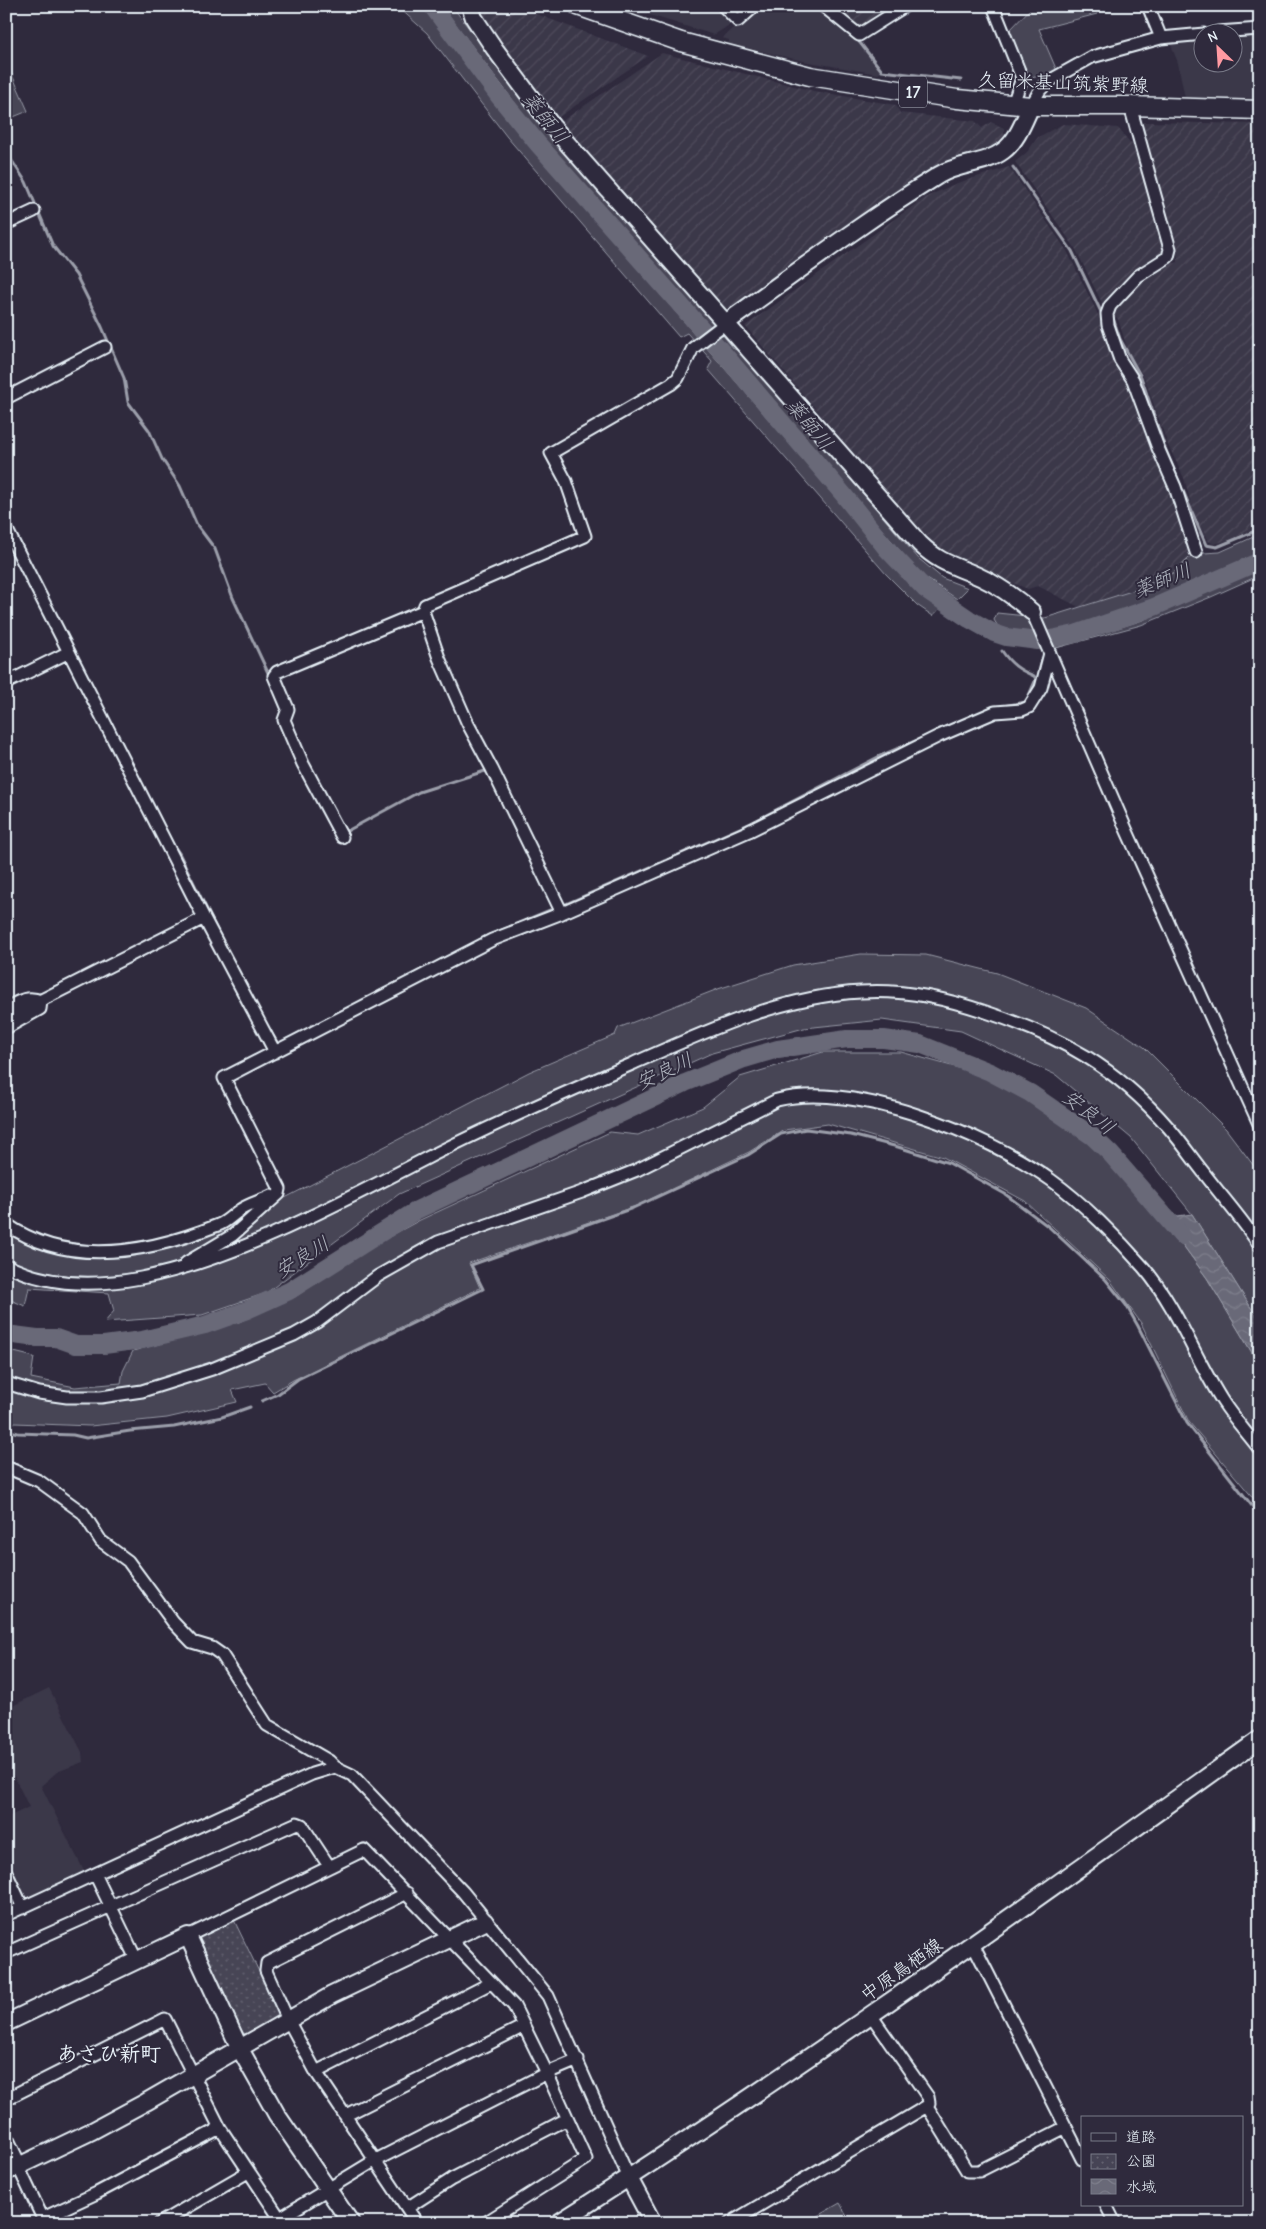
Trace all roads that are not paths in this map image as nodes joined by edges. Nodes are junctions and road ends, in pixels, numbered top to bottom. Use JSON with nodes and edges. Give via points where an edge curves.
{"nodes":[{"id":1,"x":470,"y":6,"type":"edge"},
{"id":2,"x":578,"y":6,"type":"edge"},
{"id":3,"x":723,"y":6,"type":"edge"},
{"id":4,"x":755,"y":6,"type":"edge"},
{"id":5,"x":823,"y":6,"type":"edge"},
{"id":6,"x":905,"y":6,"type":"edge"},
{"id":7,"x":993,"y":6,"type":"edge"},
{"id":8,"x":1148,"y":6,"type":"edge"},
{"id":9,"x":1260,"y":28,"type":"edge"},
{"id":10,"x":1244,"y":30,"type":"edge"},
{"id":11,"x":1194,"y":35,"type":"edge"},
{"id":12,"x":1161,"y":38,"type":"junction"},
{"id":13,"x":1013,"y":104,"type":"junction"},
{"id":14,"x":1031,"y":106,"type":"junction"},
{"id":15,"x":1130,"y":106,"type":"junction"},
{"id":16,"x":1260,"y":110,"type":"edge"},
{"id":17,"x":34,"y":211,"type":"dead end"},
{"id":18,"x":6,"y":224,"type":"edge"},
{"id":19,"x":727,"y":322,"type":"junction"},
{"id":20,"x":105,"y":347,"type":"dead end"},
{"id":21,"x":6,"y":398,"type":"edge"},
{"id":22,"x":6,"y":528,"type":"edge"},
{"id":23,"x":1196,"y":552,"type":"dead end"},
{"id":24,"x":423,"y":612,"type":"junction"},
{"id":25,"x":1032,"y":612,"type":"joint"},
{"id":26,"x":1049,"y":651,"type":"junction"},
{"id":27,"x":68,"y":652,"type":"junction"},
{"id":28,"x":6,"y":683,"type":"edge"},
{"id":29,"x":342,"y":837,"type":"dead end"},
{"id":30,"x":560,"y":908,"type":"junction"},
{"id":31,"x":204,"y":918,"type":"junction"},
{"id":32,"x":41,"y":1001,"type":"junction"},
{"id":33,"x":6,"y":1008,"type":"edge"},
{"id":34,"x":6,"y":1018,"type":"edge"},
{"id":35,"x":6,"y":1028,"type":"edge"},
{"id":36,"x":275,"y":1052,"type":"junction"},
{"id":37,"x":1260,"y":1126,"type":"edge"},
{"id":38,"x":280,"y":1189,"type":"junction"},
{"id":39,"x":6,"y":1224,"type":"edge"},
{"id":40,"x":1260,"y":1246,"type":"edge"},
{"id":41,"x":6,"y":1265,"type":"edge"},
{"id":42,"x":173,"y":1271,"type":"junction"},
{"id":43,"x":6,"y":1383,"type":"edge"},
{"id":44,"x":1260,"y":1450,"type":"edge"},
{"id":45,"x":6,"y":1467,"type":"edge"},
{"id":46,"x":1260,"y":1738,"type":"edge"},
{"id":47,"x":335,"y":1767,"type":"junction"},
{"id":48,"x":329,"y":1866,"type":"junction"},
{"id":49,"x":6,"y":1872,"type":"edge"},
{"id":50,"x":95,"y":1874,"type":"junction"},
{"id":51,"x":406,"y":1893,"type":"junction"},
{"id":52,"x":111,"y":1906,"type":"junction"},
{"id":53,"x":23,"y":1908,"type":"junction"},
{"id":54,"x":6,"y":1915,"type":"edge"},
{"id":55,"x":485,"y":1922,"type":"junction"},
{"id":56,"x":188,"y":1936,"type":"junction"},
{"id":57,"x":450,"y":1938,"type":"junction"},
{"id":58,"x":973,"y":1944,"type":"junction"},
{"id":59,"x":6,"y":1953,"type":"edge"},
{"id":60,"x":136,"y":1960,"type":"junction"},
{"id":61,"x":491,"y":1983,"type":"junction"},
{"id":62,"x":871,"y":2015,"type":"junction"},
{"id":63,"x":288,"y":2020,"type":"junction"},
{"id":64,"x":6,"y":2023,"type":"edge"},
{"id":65,"x":524,"y":2026,"type":"junction"},
{"id":66,"x":240,"y":2049,"type":"junction"},
{"id":67,"x":578,"y":2060,"type":"junction"},
{"id":68,"x":316,"y":2072,"type":"junction"},
{"id":69,"x":547,"y":2073,"type":"junction"},
{"id":70,"x":192,"y":2076,"type":"junction"},
{"id":71,"x":6,"y":2099,"type":"edge"},
{"id":72,"x":927,"y":2106,"type":"junction"},
{"id":73,"x":346,"y":2115,"type":"junction"},
{"id":74,"x":567,"y":2119,"type":"junction"},
{"id":75,"x":1066,"y":2127,"type":"junction"},
{"id":76,"x":220,"y":2128,"type":"junction"},
{"id":77,"x":6,"y":2141,"type":"edge"},
{"id":78,"x":1081,"y":2156,"type":"edge"},
{"id":79,"x":374,"y":2161,"type":"junction"},
{"id":80,"x":12,"y":2169,"type":"edge"},
{"id":81,"x":248,"y":2172,"type":"junction"},
{"id":82,"x":629,"y":2178,"type":"junction"},
{"id":83,"x":329,"y":2189,"type":"junction"},
{"id":84,"x":1106,"y":2206,"type":"edge"},
{"id":85,"x":406,"y":2208,"type":"junction"},
{"id":86,"x":44,"y":2220,"type":"edge"},
{"id":87,"x":278,"y":2221,"type":"edge"},
{"id":88,"x":160,"y":2223,"type":"edge"},
{"id":89,"x":351,"y":2223,"type":"edge"},
{"id":90,"x":417,"y":2223,"type":"edge"},
{"id":91,"x":485,"y":2223,"type":"edge"},
{"id":92,"x":558,"y":2223,"type":"edge"},
{"id":93,"x":653,"y":2223,"type":"edge"},
{"id":94,"x":730,"y":2223,"type":"edge"},
{"id":95,"x":1115,"y":2223,"type":"edge"}],
"edges":[{"from":1,"to":19,"type":"street","via":[[494,48],[552,126]]},
{"from":2,"to":13,"type":"main road","name":"久留米基山筑紫野線","number":"17","via":[[681,42],[810,76],[957,99]]},
{"from":3,"to":4,"type":"street","via":[[738,21]]},
{"from":5,"to":6,"type":"street","via":[[859,35]]},
{"from":7,"to":13,"type":"street","via":[[1022,78]]},
{"from":8,"to":12,"type":"street"},
{"from":9,"to":10,"type":"street"},
{"from":11,"to":12,"type":"street"},
{"from":12,"to":14,"type":"street","via":[[1092,57],[1050,81],[1040,90]]},
{"from":13,"to":14,"type":"main road","name":"久留米基山筑紫野線","number":"17"},
{"from":14,"to":15,"type":"main road","name":"久留米基山筑紫野線","number":"17"},
{"from":14,"to":19,"type":"street","via":[[1016,137],[1004,151],[942,173]]},
{"from":15,"to":16,"type":"main road","name":"久留米基山筑紫野線","number":"17"},
{"from":15,"to":23,"type":"street","via":[[1170,249],[1168,257],[1138,276],[1110,306],[1108,319],[1120,360],[1133,380],[1175,487]]},
{"from":17,"to":18,"type":"street"},
{"from":19,"to":24,"type":"street","via":[[693,348],[678,378],[671,384],[551,453],[566,481],[585,536],[426,605]]},
{"from":19,"to":25,"type":"street","via":[[920,544],[950,566],[979,576],[1002,589]]},
{"from":20,"to":21,"type":"street"},
{"from":22,"to":27,"type":"street"},
{"from":24,"to":29,"type":"street","via":[[274,676],[303,764]]},
{"from":24,"to":30,"type":"street","via":[[468,724]]},
{"from":25,"to":26,"type":"street"},
{"from":26,"to":30,"type":"street","via":[[1041,688],[1028,707],[995,712],[939,736],[749,831]]},
{"from":26,"to":37,"type":"street"},
{"from":27,"to":28,"type":"street"},
{"from":27,"to":31,"type":"street"},
{"from":30,"to":36,"type":"street"},
{"from":31,"to":32,"type":"street"},
{"from":31,"to":36,"type":"street"},
{"from":32,"to":33,"type":"street","via":[[26,998]]},
{"from":32,"to":34,"type":"street"},
{"from":32,"to":35,"type":"street","via":[[40,1009]]},
{"from":36,"to":38,"type":"street","via":[[224,1078]]},
{"from":38,"to":39,"type":"street","via":[[218,1225],[172,1241],[118,1252],[65,1250],[37,1242]]},
{"from":38,"to":42,"type":"street","via":[[279,1194],[233,1235]]},
{"from":40,"to":42,"type":"street","via":[[1168,1127],[1128,1088],[1085,1054],[1037,1031],[962,1004],[896,991],[833,995],[786,1005],[702,1034],[523,1112],[327,1210],[213,1260]]},
{"from":41,"to":42,"type":"street","via":[[34,1276],[69,1282],[137,1279]]},
{"from":43,"to":44,"type":"street","via":[[67,1397],[101,1397],[142,1391],[212,1369],[294,1335],[378,1276],[438,1242],[637,1170],[777,1100],[794,1096],[830,1096],[881,1105],[940,1123],[997,1148],[1050,1179],[1076,1199],[1145,1269],[1170,1305],[1223,1402]]},
{"from":45,"to":47,"type":"street","via":[[39,1481],[83,1513],[101,1541],[128,1561],[173,1622],[192,1642],[222,1655],[267,1725]]},
{"from":46,"to":58,"type":"street","name":"中原鳥栖線"},
{"from":47,"to":50,"type":"street","via":[[312,1774]]},
{"from":47,"to":55,"type":"street","via":[[352,1775],[383,1807],[463,1892]]},
{"from":48,"to":51,"type":"street","via":[[364,1850]]},
{"from":48,"to":52,"type":"street","via":[[302,1825],[297,1823]]},
{"from":48,"to":56,"type":"street"},
{"from":49,"to":53,"type":"street"},
{"from":50,"to":52,"type":"street"},
{"from":50,"to":53,"type":"street"},
{"from":51,"to":57,"type":"street"},
{"from":51,"to":63,"type":"street","via":[[267,1963],[266,1971]]},
{"from":52,"to":59,"type":"street"},
{"from":52,"to":60,"type":"street"},
{"from":53,"to":54,"type":"street"},
{"from":55,"to":57,"type":"street"},
{"from":55,"to":67,"type":"street","via":[[548,1996]]},
{"from":56,"to":60,"type":"street"},
{"from":56,"to":66,"type":"street"},
{"from":57,"to":61,"type":"street"},
{"from":57,"to":63,"type":"street"},
{"from":58,"to":62,"type":"street","name":"中原鳥栖線"},
{"from":58,"to":75,"type":"street"},
{"from":60,"to":64,"type":"street"},
{"from":61,"to":65,"type":"street","via":[[514,2006]]},
{"from":61,"to":68,"type":"street"},
{"from":62,"to":72,"type":"street","via":[[928,2097]]},
{"from":62,"to":82,"type":"street","name":"中原鳥栖線"},
{"from":63,"to":66,"type":"street"},
{"from":63,"to":68,"type":"street"},
{"from":65,"to":69,"type":"street"},
{"from":65,"to":73,"type":"street"},
{"from":66,"to":70,"type":"street"},
{"from":66,"to":83,"type":"street","via":[[277,2115]]},
{"from":67,"to":69,"type":"street"},
{"from":67,"to":82,"type":"street"},
{"from":68,"to":73,"type":"street"},
{"from":69,"to":74,"type":"street"},
{"from":69,"to":79,"type":"street"},
{"from":70,"to":71,"type":"street","via":[[165,2019]]},
{"from":70,"to":76,"type":"street"},
{"from":70,"to":80,"type":"street","via":[[92,2131]]},
{"from":72,"to":75,"type":"street","via":[[968,2171],[979,2171]]},
{"from":72,"to":94,"type":"street"},
{"from":73,"to":79,"type":"street"},
{"from":74,"to":85,"type":"street","via":[[452,2179]]},
{"from":74,"to":91,"type":"street","via":[[586,2159]]},
{"from":75,"to":78,"type":"street"},
{"from":76,"to":81,"type":"street"},
{"from":76,"to":86,"type":"street"},
{"from":77,"to":80,"type":"street"},
{"from":79,"to":83,"type":"street"},
{"from":79,"to":85,"type":"street"},
{"from":80,"to":86,"type":"street"},
{"from":81,"to":87,"type":"street"},
{"from":81,"to":88,"type":"street"},
{"from":82,"to":92,"type":"street","name":"中原鳥栖線"},
{"from":82,"to":93,"type":"street"},
{"from":83,"to":87,"type":"street"},
{"from":83,"to":89,"type":"street"},
{"from":84,"to":95,"type":"street"},
{"from":85,"to":90,"type":"street"}]}
